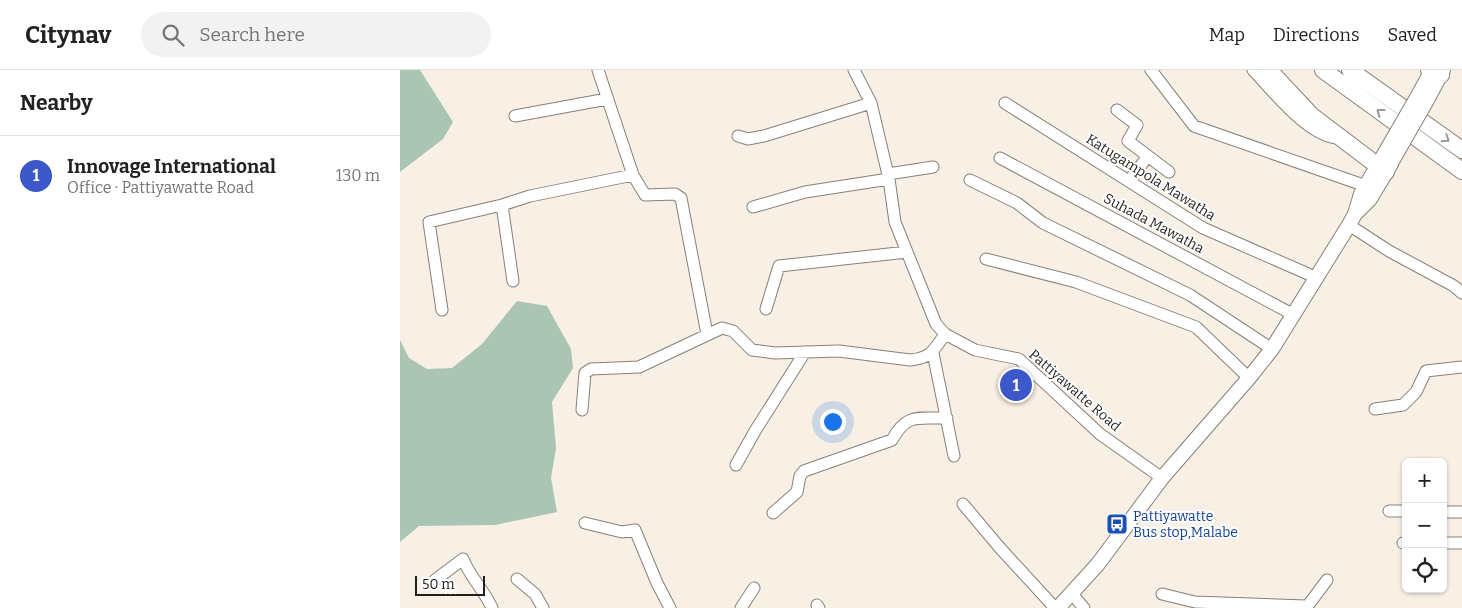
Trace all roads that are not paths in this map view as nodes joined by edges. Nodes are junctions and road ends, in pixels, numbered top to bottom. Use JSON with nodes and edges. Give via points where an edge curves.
{"nodes":[{"id":1,"x":598,"y":70,"type":"edge"},
{"id":2,"x":854,"y":70,"type":"edge"},
{"id":3,"x":1151,"y":70,"type":"edge"},
{"id":4,"x":1253,"y":70,"type":"edge"},
{"id":5,"x":1269,"y":70,"type":"edge"},
{"id":6,"x":1324,"y":70,"type":"edge"},
{"id":7,"x":1350,"y":70,"type":"edge"},
{"id":8,"x":1435,"y":71,"type":"edge"},
{"id":9,"x":607,"y":99,"type":"junction"},
{"id":10,"x":1005,"y":103,"type":"dead end"},
{"id":11,"x":871,"y":104,"type":"junction"},
{"id":12,"x":1117,"y":110,"type":"dead end"},
{"id":13,"x":516,"y":116,"type":"dead end"},
{"id":14,"x":738,"y":136,"type":"dead end"},
{"id":15,"x":1342,"y":138,"type":"junction"},
{"id":16,"x":1462,"y":150,"type":"edge"},
{"id":17,"x":1148,"y":156,"type":"junction"},
{"id":18,"x":1000,"y":158,"type":"dead end"},
{"id":19,"x":1384,"y":165,"type":"junction"},
{"id":20,"x":933,"y":167,"type":"dead end"},
{"id":21,"x":1169,"y":172,"type":"dead end"},
{"id":22,"x":1462,"y":172,"type":"edge"},
{"id":23,"x":633,"y":175,"type":"junction"},
{"id":24,"x":888,"y":177,"type":"junction"},
{"id":25,"x":970,"y":180,"type":"dead end"},
{"id":26,"x":1129,"y":181,"type":"junction"},
{"id":27,"x":1366,"y":186,"type":"junction"},
{"id":28,"x":502,"y":205,"type":"junction"},
{"id":29,"x":753,"y":207,"type":"dead end"},
{"id":30,"x":1352,"y":220,"type":"junction"},
{"id":31,"x":907,"y":252,"type":"junction"},
{"id":32,"x":986,"y":259,"type":"dead end"},
{"id":33,"x":1315,"y":277,"type":"junction"},
{"id":34,"x":513,"y":281,"type":"dead end"},
{"id":35,"x":1462,"y":293,"type":"edge"},
{"id":36,"x":766,"y":309,"type":"dead end"},
{"id":37,"x":442,"y":310,"type":"dead end"},
{"id":38,"x":1294,"y":315,"type":"junction"},
{"id":39,"x":707,"y":334,"type":"junction"},
{"id":40,"x":944,"y":334,"type":"junction"},
{"id":41,"x":1272,"y":349,"type":"junction"},
{"id":42,"x":805,"y":352,"type":"junction"},
{"id":43,"x":933,"y":353,"type":"junction"},
{"id":44,"x":1462,"y":367,"type":"edge"},
{"id":45,"x":1249,"y":378,"type":"junction"},
{"id":46,"x":1375,"y":409,"type":"dead end"},
{"id":47,"x":582,"y":410,"type":"dead end"},
{"id":48,"x":947,"y":418,"type":"junction"},
{"id":49,"x":954,"y":456,"type":"dead end"},
{"id":50,"x":736,"y":465,"type":"dead end"},
{"id":51,"x":1162,"y":478,"type":"junction"},
{"id":52,"x":963,"y":504,"type":"dead end"},
{"id":53,"x":1389,"y":511,"type":"dead end"},
{"id":54,"x":1402,"y":511,"type":"edge"},
{"id":55,"x":1447,"y":512,"type":"edge"},
{"id":56,"x":1462,"y":512,"type":"edge"},
{"id":57,"x":773,"y":513,"type":"dead end"},
{"id":58,"x":585,"y":523,"type":"dead end"},
{"id":59,"x":1447,"y":543,"type":"edge"},
{"id":60,"x":1462,"y":543,"type":"edge"},
{"id":61,"x":518,"y":579,"type":"dead end"},
{"id":62,"x":435,"y":580,"type":"dead end"},
{"id":63,"x":1327,"y":580,"type":"dead end"},
{"id":64,"x":754,"y":588,"type":"dead end"},
{"id":65,"x":1072,"y":594,"type":"junction"},
{"id":66,"x":1162,"y":594,"type":"dead end"},
{"id":67,"x":1306,"y":607,"type":"edge"},
{"id":68,"x":492,"y":608,"type":"edge"},
{"id":69,"x":543,"y":608,"type":"edge"},
{"id":70,"x":670,"y":608,"type":"edge"},
{"id":71,"x":741,"y":608,"type":"edge"},
{"id":72,"x":1056,"y":608,"type":"edge"},
{"id":73,"x":1084,"y":608,"type":"edge"}],
"edges":[{"from":1,"to":9,"type":"street"},
{"from":2,"to":11,"type":"street"},
{"from":3,"to":27,"type":"street","via":[[1194,126]]},
{"from":4,"to":15,"type":"street","via":[[1301,120],[1327,137]]},
{"from":5,"to":15,"type":"highway","via":[[1312,116]]},
{"from":22,"to":6,"type":"highway","one_way":true},
{"from":7,"to":16,"type":"highway","one_way":true},
{"from":8,"to":19,"type":"main road","bridge":true},
{"from":9,"to":13,"type":"street"},
{"from":9,"to":23,"type":"street"},
{"from":10,"to":26,"type":"street","name":"Katugampola Mawatha"},
{"from":11,"to":14,"type":"street","via":[[764,136],[748,139]]},
{"from":11,"to":24,"type":"street"},
{"from":12,"to":17,"type":"street","via":[[1137,124],[1128,141]]},
{"from":15,"to":19,"type":"highway"},
{"from":17,"to":21,"type":"street"},
{"from":17,"to":26,"type":"street"},
{"from":18,"to":38,"type":"street","name":"Suhada Mawatha"},
{"from":19,"to":27,"type":"main road"},
{"from":19,"to":30,"type":"main road","via":[[1370,199]]},
{"from":20,"to":24,"type":"street"},
{"from":23,"to":28,"type":"street","via":[[530,196]]},
{"from":23,"to":39,"type":"street","via":[[645,195],[675,194],[681,198]]},
{"from":24,"to":29,"type":"street","via":[[805,192]]},
{"from":24,"to":31,"type":"street","via":[[895,222]]},
{"from":25,"to":41,"type":"street","via":[[1018,202],[1043,222],[1190,295]]},
{"from":26,"to":33,"type":"street","name":"Katugampola Mawatha","via":[[1203,228]]},
{"from":27,"to":30,"type":"main road"},
{"from":28,"to":34,"type":"street"},
{"from":28,"to":37,"type":"street","via":[[429,222]]},
{"from":30,"to":33,"type":"main road"},
{"from":30,"to":35,"type":"street","via":[[1389,251]]},
{"from":31,"to":36,"type":"street","via":[[779,266]]},
{"from":31,"to":40,"type":"street","via":[[936,324]]},
{"from":32,"to":45,"type":"street","via":[[1076,282],[1196,327]]},
{"from":33,"to":38,"type":"main road"},
{"from":38,"to":41,"type":"main road"},
{"from":39,"to":42,"type":"street","via":[[722,328],[733,331],[752,350]]},
{"from":39,"to":47,"type":"street","via":[[639,367],[591,369],[585,374]]},
{"from":40,"to":43,"type":"street"},
{"from":40,"to":51,"type":"street","name":"Pattiyawatte Road","via":[[975,350],[1019,359],[1100,434]]},
{"from":41,"to":45,"type":"main road"},
{"from":42,"to":43,"type":"street","via":[[839,351],[910,360]]},
{"from":42,"to":50,"type":"street"},
{"from":43,"to":48,"type":"street"},
{"from":44,"to":46,"type":"street","via":[[1426,370],[1416,392],[1403,405]]},
{"from":45,"to":51,"type":"main road"},
{"from":48,"to":49,"type":"street"},
{"from":48,"to":57,"type":"street","via":[[908,420],[899,427],[892,440],[804,471],[797,492]]},
{"from":51,"to":65,"type":"main road"},
{"from":52,"to":72,"type":"street"},
{"from":53,"to":54,"type":"street"},
{"from":55,"to":56,"type":"street"},
{"from":58,"to":70,"type":"street","via":[[622,532],[636,530]]},
{"from":59,"to":60,"type":"street"},
{"from":61,"to":69,"type":"street","via":[[535,594]]},
{"from":62,"to":68,"type":"street","via":[[464,559]]},
{"from":63,"to":67,"type":"street"},
{"from":64,"to":71,"type":"street"},
{"from":65,"to":72,"type":"main road"},
{"from":65,"to":73,"type":"street"},
{"from":66,"to":67,"type":"street","via":[[1195,602]]}]}
